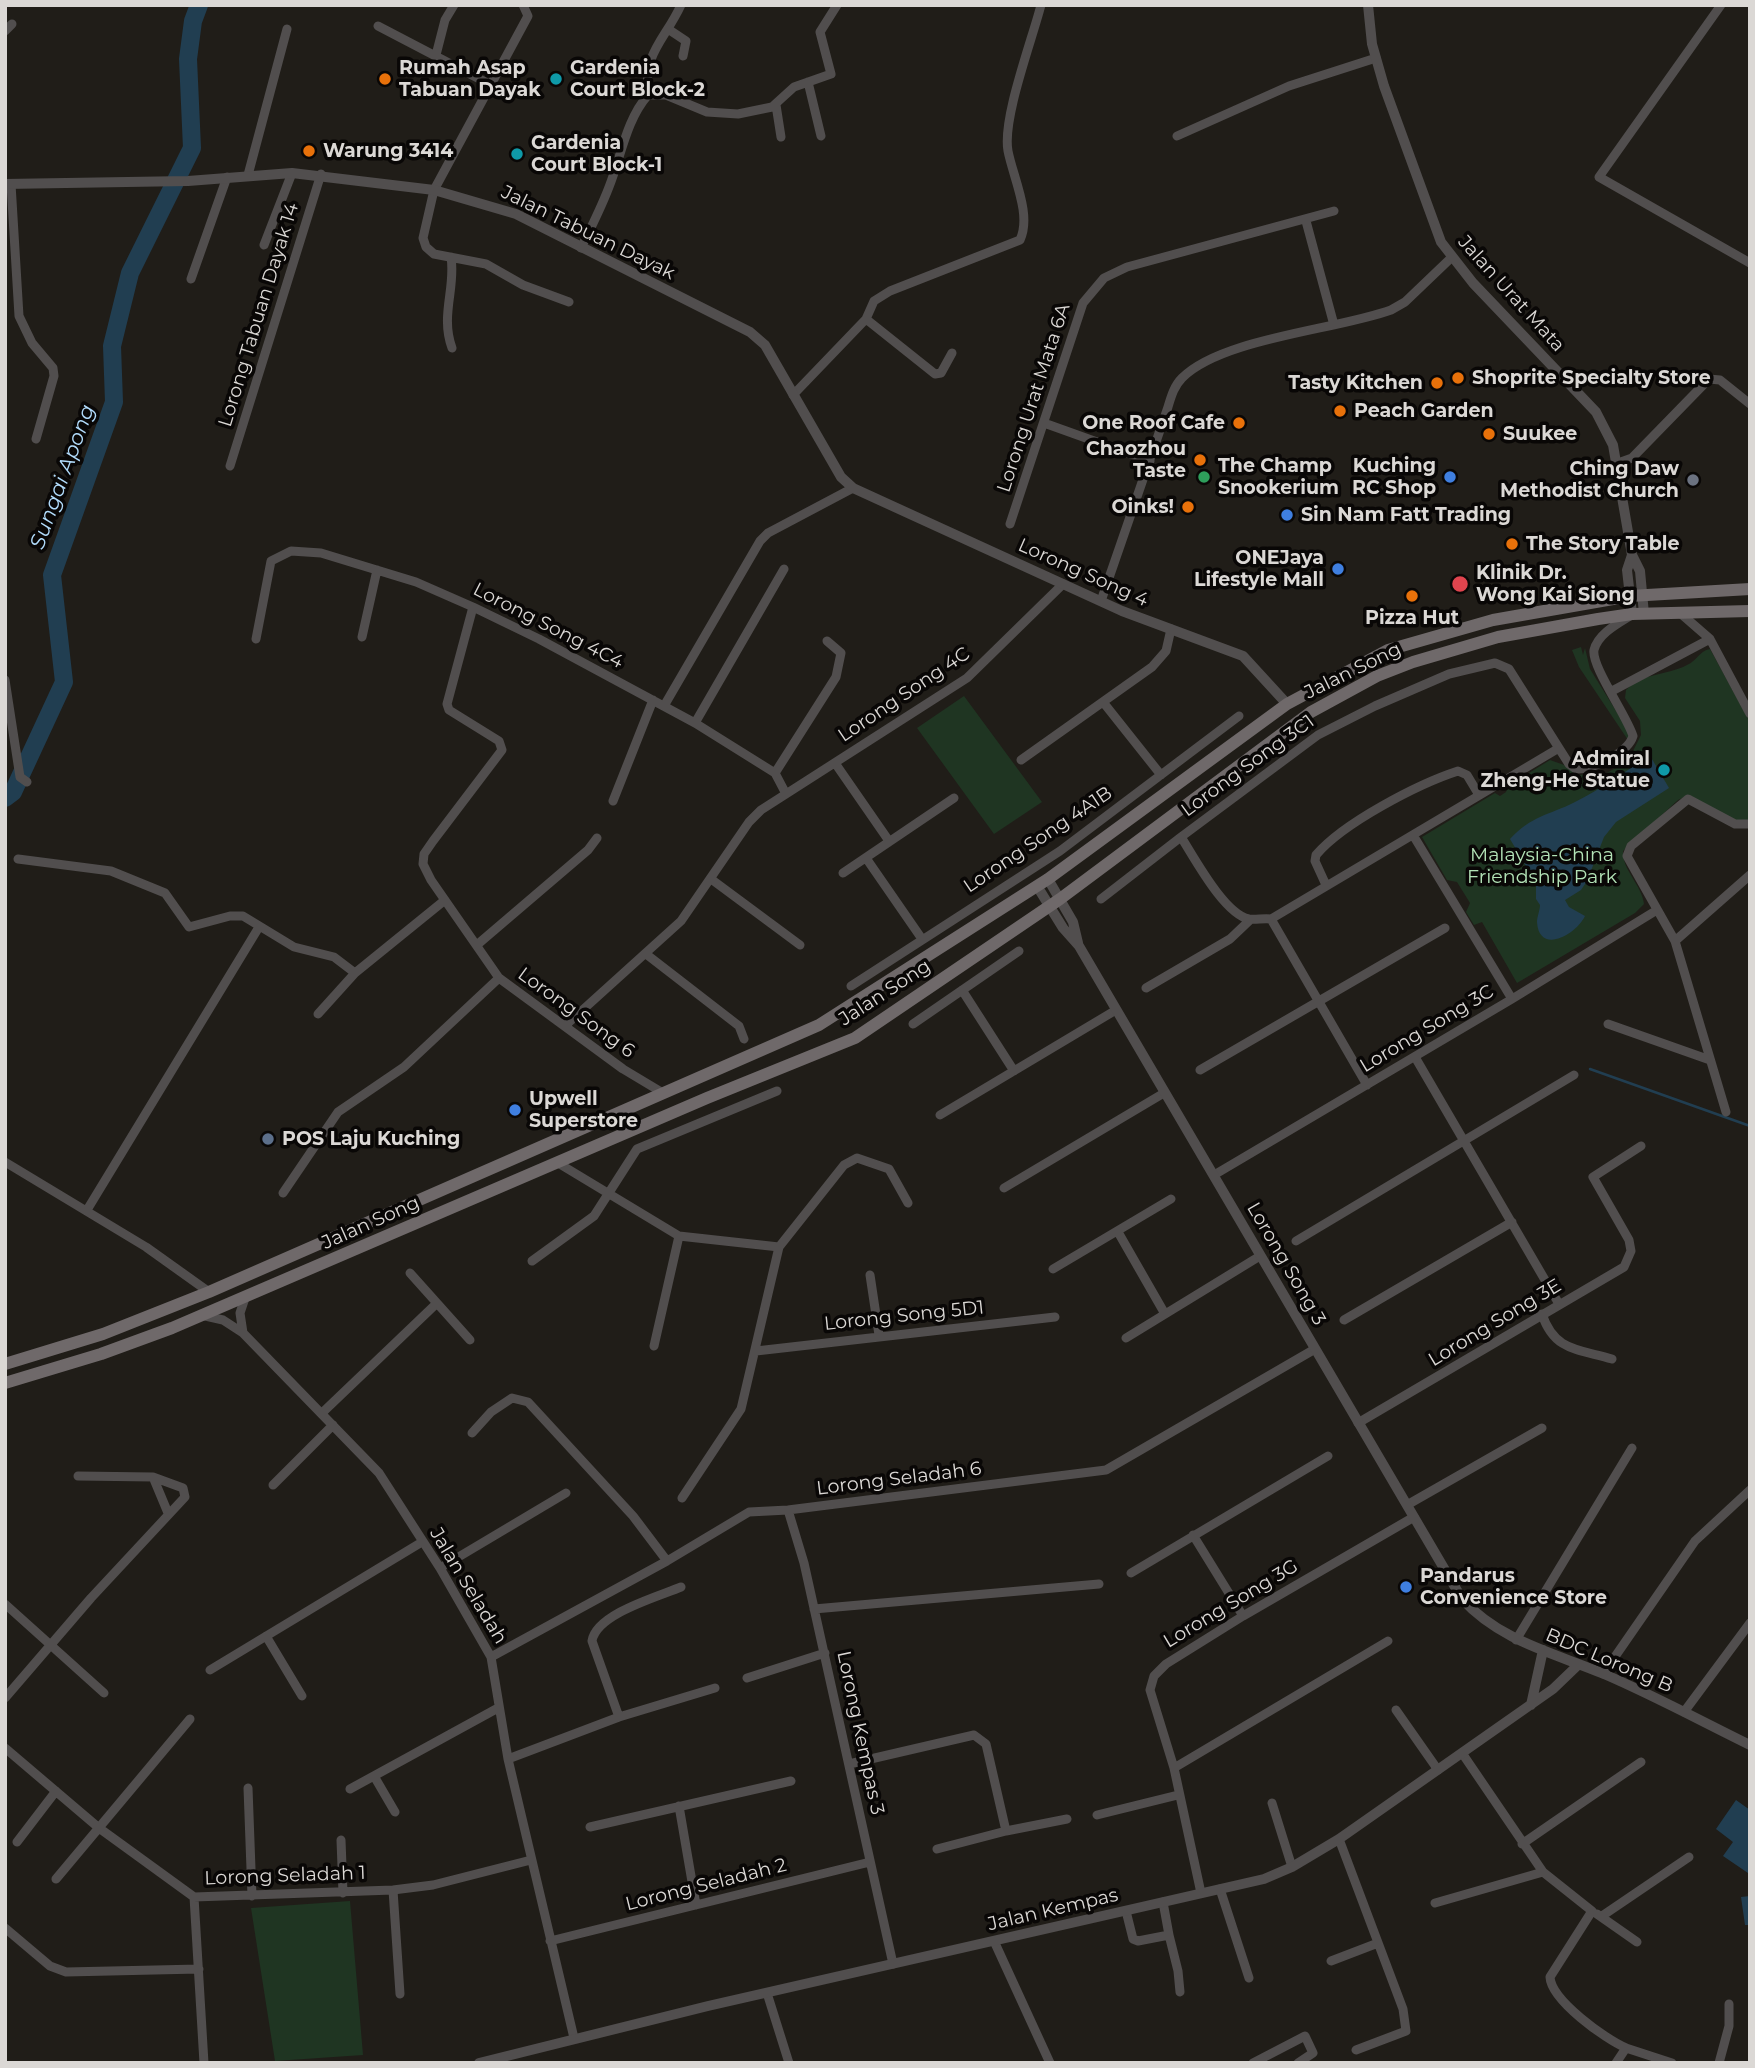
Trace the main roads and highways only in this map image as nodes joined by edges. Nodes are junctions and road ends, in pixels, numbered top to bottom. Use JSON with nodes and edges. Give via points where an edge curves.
{"nodes":[{"id":1,"x":1750,"y":589,"type":"edge"},
{"id":2,"x":1750,"y":611,"type":"edge"},
{"id":3,"x":663,"y":1093,"type":"junction"},
{"id":4,"x":707,"y":1098,"type":"junction"},
{"id":5,"x":531,"y":1151,"type":"junction"},
{"id":6,"x":558,"y":1163,"type":"junction"},
{"id":7,"x":5,"y":1364,"type":"edge"},
{"id":8,"x":5,"y":1383,"type":"edge"}],
"edges":[{"from":1,"to":3,"type":"main road","name":"Jalan Song","via":[[1636,595],[1493,620],[1418,639],[1355,665],[1287,704],[1042,883],[819,1025]]},
{"from":2,"to":4,"type":"main road","name":"Jalan Song","via":[[1638,614],[1498,637],[1377,676],[1311,712],[1049,907],[855,1038]]},
{"from":3,"to":4,"type":"main road","via":[[679,1099]]},
{"from":3,"to":5,"type":"main road","name":"Jalan Song"},
{"from":4,"to":6,"type":"main road","name":"Jalan Song"},
{"from":5,"to":6,"type":"main road","via":[[550,1153]]},
{"from":5,"to":7,"type":"main road","name":"Jalan Song","via":[[209,1292],[103,1334]]},
{"from":6,"to":8,"type":"main road","name":"Jalan Song","via":[[138,1342]]}]}
